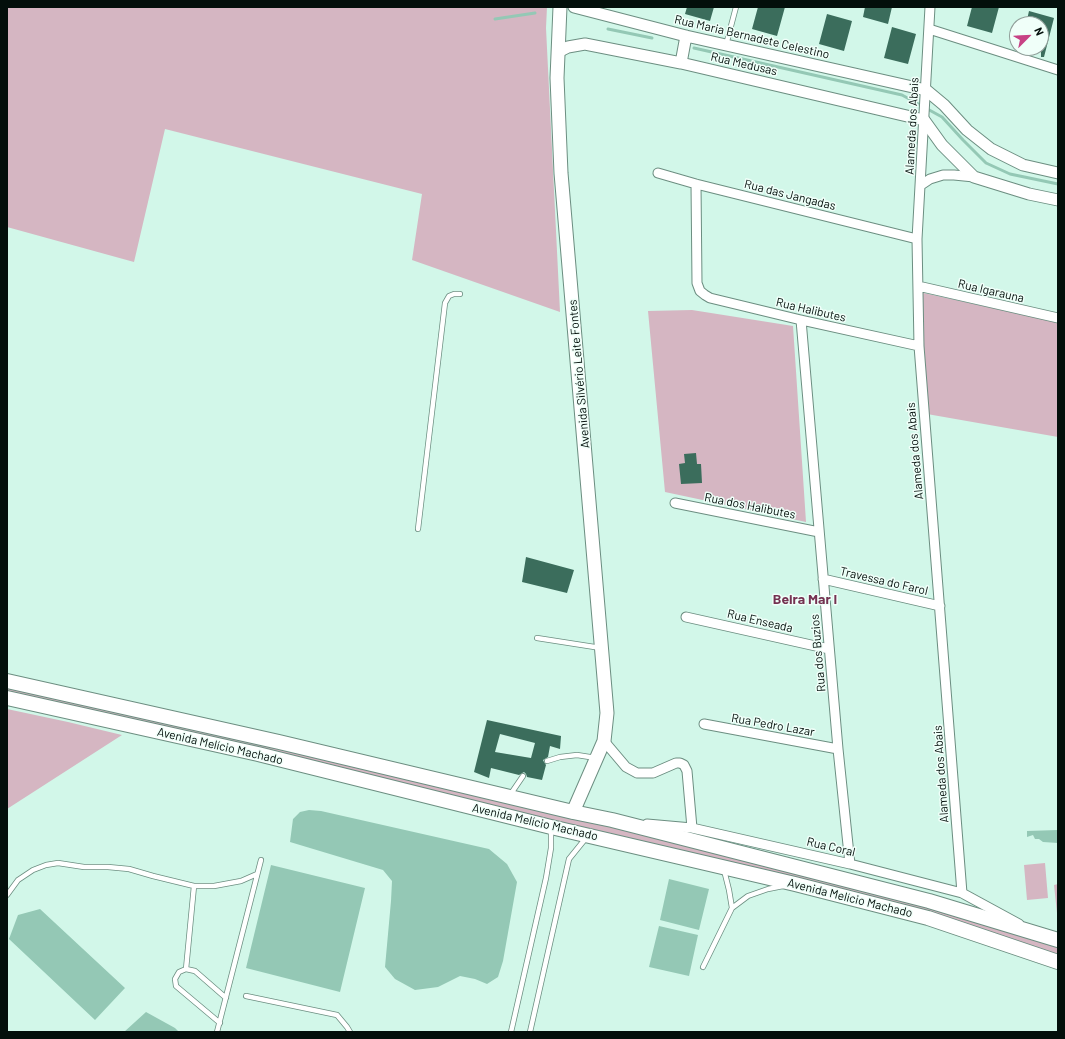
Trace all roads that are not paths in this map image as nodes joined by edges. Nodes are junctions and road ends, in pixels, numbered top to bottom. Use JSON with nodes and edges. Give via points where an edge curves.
{"nodes":[{"id":1,"x":560,"y":7,"type":"edge"},
{"id":2,"x":574,"y":7,"type":"edge"},
{"id":3,"x":736,"y":7,"type":"edge"},
{"id":4,"x":930,"y":7,"type":"edge"},
{"id":5,"x":929,"y":29,"type":"junction"},
{"id":6,"x":686,"y":36,"type":"junction"},
{"id":7,"x":726,"y":44,"type":"junction"},
{"id":8,"x":558,"y":52,"type":"junction"},
{"id":9,"x":681,"y":63,"type":"junction"},
{"id":10,"x":1058,"y":70,"type":"edge"},
{"id":11,"x":926,"y":92,"type":"junction"},
{"id":12,"x":924,"y":117,"type":"junction"},
{"id":13,"x":658,"y":173,"type":"dead end"},
{"id":14,"x":1058,"y":173,"type":"edge"},
{"id":15,"x":974,"y":177,"type":"junction"},
{"id":16,"x":696,"y":184,"type":"junction"},
{"id":17,"x":921,"y":185,"type":"junction"},
{"id":18,"x":1058,"y":200,"type":"edge"},
{"id":19,"x":917,"y":239,"type":"junction"},
{"id":20,"x":918,"y":286,"type":"junction"},
{"id":21,"x":460,"y":294,"type":"dead end"},
{"id":22,"x":1058,"y":318,"type":"edge"},
{"id":23,"x":801,"y":320,"type":"junction"},
{"id":24,"x":919,"y":346,"type":"junction"},
{"id":25,"x":675,"y":504,"type":"dead end"},
{"id":26,"x":418,"y":529,"type":"dead end"},
{"id":27,"x":819,"y":532,"type":"junction"},
{"id":28,"x":823,"y":579,"type":"junction"},
{"id":29,"x":940,"y":606,"type":"junction"},
{"id":30,"x":686,"y":617,"type":"dead end"},
{"id":31,"x":537,"y":638,"type":"dead end"},
{"id":32,"x":603,"y":648,"type":"junction"},
{"id":33,"x":829,"y":649,"type":"junction"},
{"id":34,"x":7,"y":681,"type":"edge"},
{"id":35,"x":7,"y":698,"type":"edge"},
{"id":36,"x":704,"y":724,"type":"dead end"},
{"id":37,"x":604,"y":741,"type":"junction"},
{"id":38,"x":838,"y":749,"type":"junction"},
{"id":39,"x":597,"y":758,"type":"junction"},
{"id":40,"x":547,"y":761,"type":"dead end"},
{"id":41,"x":523,"y":776,"type":"dead end"},
{"id":42,"x":509,"y":796,"type":"junction"},
{"id":43,"x":573,"y":812,"type":"junction"},
{"id":44,"x":612,"y":820,"type":"junction"},
{"id":45,"x":551,"y":826,"type":"junction"},
{"id":46,"x":692,"y":828,"type":"junction"},
{"id":47,"x":589,"y":835,"type":"junction"},
{"id":48,"x":261,"y":860,"type":"dead end"},
{"id":49,"x":850,"y":864,"type":"junction"},
{"id":50,"x":723,"y":867,"type":"junction"},
{"id":51,"x":257,"y":874,"type":"junction"},
{"id":52,"x":795,"y":884,"type":"junction"},
{"id":53,"x":194,"y":886,"type":"junction"},
{"id":54,"x":962,"y":893,"type":"junction"},
{"id":55,"x":7,"y":895,"type":"edge"},
{"id":56,"x":732,"y":908,"type":"junction"},
{"id":57,"x":1034,"y":932,"type":"junction"},
{"id":58,"x":1058,"y":940,"type":"edge"},
{"id":59,"x":1058,"y":962,"type":"edge"},
{"id":60,"x":703,"y":967,"type":"dead end"},
{"id":61,"x":186,"y":969,"type":"junction"},
{"id":62,"x":246,"y":996,"type":"dead end"},
{"id":63,"x":226,"y":998,"type":"junction"},
{"id":64,"x":220,"y":1023,"type":"junction"},
{"id":65,"x":218,"y":1032,"type":"edge"},
{"id":66,"x":350,"y":1032,"type":"edge"},
{"id":67,"x":511,"y":1032,"type":"edge"},
{"id":68,"x":530,"y":1032,"type":"edge"}],
"edges":[{"from":1,"to":8,"type":"main road","name":"Avenida Silvério Leite Fontes"},
{"from":2,"to":6,"type":"street","name":"Rua Maria Bernadete Celestino"},
{"from":3,"to":7,"type":"lane"},
{"from":4,"to":5,"type":"street","name":"Alameda dos Abais"},
{"from":5,"to":10,"type":"street"},
{"from":5,"to":11,"type":"street","name":"Alameda dos Abais"},
{"from":6,"to":7,"type":"street","name":"Rua Maria Bernadete Celestino"},
{"from":6,"to":9,"type":"street"},
{"from":7,"to":11,"type":"street","name":"Rua Maria Bernadete Celestino"},
{"from":8,"to":9,"type":"street","name":"Rua Medusas","via":[[585,44]]},
{"from":8,"to":32,"type":"main road","name":"Avenida Silvério Leite Fontes","via":[[561,174]]},
{"from":9,"to":12,"type":"street","name":"Rua Medusas"},
{"from":11,"to":12,"type":"street","name":"Alameda dos Abais"},
{"from":11,"to":14,"type":"street","via":[[944,105],[967,130],[991,149],[1023,165]]},
{"from":12,"to":15,"type":"street","via":[[942,145]]},
{"from":12,"to":17,"type":"street","name":"Alameda dos Abais"},
{"from":13,"to":16,"type":"street","name":"Rua das Jangadas"},
{"from":15,"to":17,"type":"street","via":[[943,175]]},
{"from":15,"to":18,"type":"street","via":[[1028,194]]},
{"from":16,"to":19,"type":"street","name":"Rua das Jangadas"},
{"from":16,"to":23,"type":"street","name":"Rua Halibutes","via":[[700,291],[710,298]]},
{"from":17,"to":19,"type":"street","name":"Alameda dos Abais"},
{"from":19,"to":20,"type":"street","name":"Alameda dos Abais"},
{"from":20,"to":22,"type":"street","name":"Rua Igarauna"},
{"from":20,"to":24,"type":"street","name":"Alameda dos Abais"},
{"from":21,"to":26,"type":"lane","via":[[449,296],[445,303]]},
{"from":23,"to":24,"type":"street","name":"Rua Halibutes"},
{"from":23,"to":27,"type":"street","name":"Rua dos Buzios"},
{"from":24,"to":29,"type":"street","name":"Alameda dos Abais"},
{"from":25,"to":27,"type":"street","name":"Rua dos Halibutes"},
{"from":27,"to":28,"type":"street","name":"Rua dos Buzios"},
{"from":28,"to":29,"type":"street","name":"Travessa do Farol"},
{"from":28,"to":33,"type":"street","name":"Rua dos Buzios"},
{"from":29,"to":54,"type":"street","name":"Alameda dos Abais"},
{"from":30,"to":33,"type":"street","name":"Rua Enseada"},
{"from":31,"to":32,"type":"lane"},
{"from":32,"to":37,"type":"main road","name":"Avenida Silvério Leite Fontes","via":[[607,713]]},
{"from":33,"to":38,"type":"street","name":"Rua dos Buzios"},
{"from":34,"to":42,"type":"main road","name":"Avenida Melício Machado"},
{"from":35,"to":45,"type":"main road","name":"Avenida Melício Machado","via":[[258,754]]},
{"from":36,"to":38,"type":"street","name":"Rua Pedro Lazar"},
{"from":37,"to":39,"type":"main road","name":"Avenida Silvério Leite Fontes"},
{"from":37,"to":46,"type":"street","via":[[626,767],[637,773],[653,773],[676,763],[684,765],[687,770]]},
{"from":38,"to":49,"type":"street","name":"Rua dos Buzios"},
{"from":39,"to":40,"type":"lane","via":[[577,755]]},
{"from":39,"to":43,"type":"main road","name":"Avenida Silvério Leite Fontes"},
{"from":41,"to":42,"type":"lane"},
{"from":42,"to":43,"type":"main road","name":"Avenida Melício Machado"},
{"from":43,"to":44,"type":"main road","name":"Avenida Melício Machado"},
{"from":44,"to":46,"type":"street","name":"Rua Coral"},
{"from":44,"to":57,"type":"main road","name":"Avenida Melício Machado","via":[[929,901]]},
{"from":45,"to":47,"type":"main road","name":"Avenida Melício Machado"},
{"from":45,"to":67,"type":"lane","via":[[551,848],[546,878]]},
{"from":46,"to":49,"type":"street","name":"Rua Coral"},
{"from":47,"to":50,"type":"main road","name":"Avenida Melício Machado"},
{"from":47,"to":68,"type":"lane","via":[[570,859]]},
{"from":48,"to":51,"type":"lane"},
{"from":49,"to":54,"type":"street","name":"Rua Coral"},
{"from":50,"to":52,"type":"main road","name":"Avenida Melício Machado"},
{"from":50,"to":56,"type":"lane"},
{"from":51,"to":53,"type":"lane","via":[[241,881],[214,886]]},
{"from":51,"to":63,"type":"lane"},
{"from":52,"to":56,"type":"lane","via":[[748,896]]},
{"from":52,"to":59,"type":"main road","name":"Avenida Melício Machado","via":[[928,918]]},
{"from":53,"to":55,"type":"lane","via":[[129,869],[58,863],[33,870],[18,880]]},
{"from":53,"to":61,"type":"lane"},
{"from":54,"to":57,"type":"street","name":"Rua Coral"},
{"from":56,"to":60,"type":"lane"},
{"from":57,"to":58,"type":"main road","name":"Avenida Melício Machado"},
{"from":61,"to":63,"type":"lane","via":[[195,971]]},
{"from":61,"to":64,"type":"lane","via":[[179,972],[174,979],[176,986]]},
{"from":62,"to":66,"type":"lane","via":[[337,1015]]},
{"from":63,"to":64,"type":"lane"},
{"from":64,"to":65,"type":"lane"}]}
